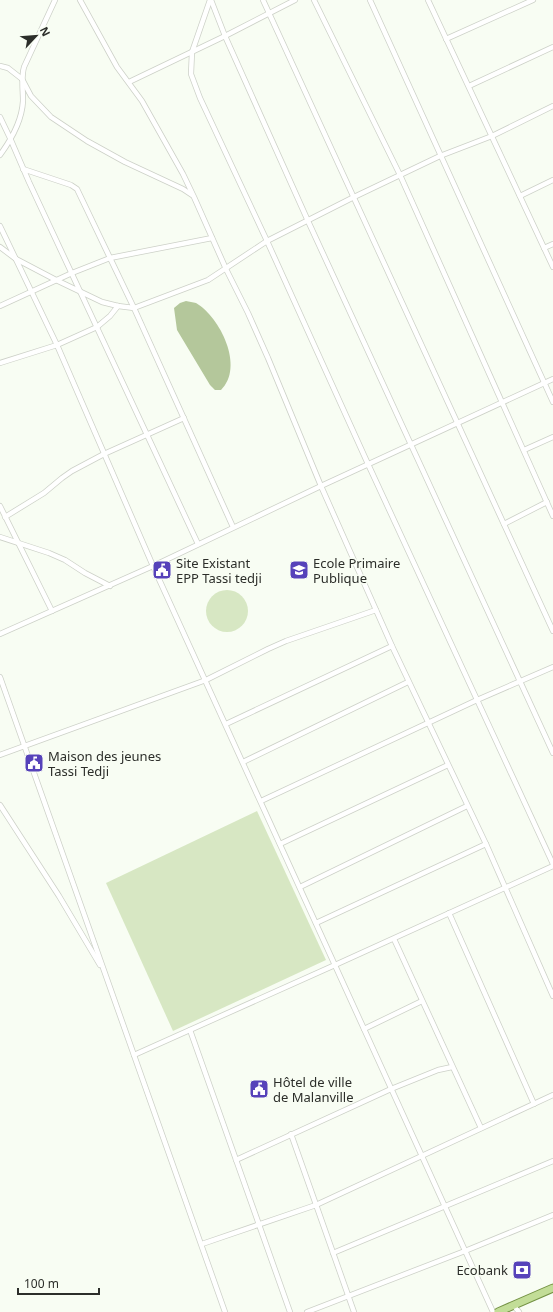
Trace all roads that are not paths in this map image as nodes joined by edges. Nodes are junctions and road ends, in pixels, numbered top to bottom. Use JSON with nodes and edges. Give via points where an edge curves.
{"nodes":[{"id":1,"x":55,"y":0,"type":"edge"},
{"id":2,"x":80,"y":0,"type":"edge"},
{"id":3,"x":210,"y":0,"type":"edge"},
{"id":4,"x":263,"y":0,"type":"edge"},
{"id":5,"x":295,"y":0,"type":"edge"},
{"id":6,"x":314,"y":0,"type":"edge"},
{"id":7,"x":370,"y":0,"type":"edge"},
{"id":8,"x":428,"y":0,"type":"edge"},
{"id":9,"x":533,"y":0,"type":"edge"},
{"id":10,"x":270,"y":13,"type":"junction"},
{"id":11,"x":225,"y":36,"type":"junction"},
{"id":12,"x":446,"y":39,"type":"junction"},
{"id":13,"x":553,"y":48,"type":"edge"},
{"id":14,"x":192,"y":52,"type":"junction"},
{"id":15,"x":0,"y":66,"type":"edge"},
{"id":16,"x":22,"y":79,"type":"junction"},
{"id":17,"x":129,"y":82,"type":"junction"},
{"id":18,"x":468,"y":86,"type":"junction"},
{"id":19,"x":553,"y":106,"type":"edge"},
{"id":20,"x":0,"y":117,"type":"edge"},
{"id":21,"x":492,"y":136,"type":"junction"},
{"id":22,"x":10,"y":138,"type":"junction"},
{"id":23,"x":0,"y":155,"type":"edge"},
{"id":24,"x":440,"y":156,"type":"junction"},
{"id":25,"x":23,"y":169,"type":"junction"},
{"id":26,"x":400,"y":175,"type":"junction"},
{"id":27,"x":553,"y":180,"type":"edge"},
{"id":28,"x":520,"y":196,"type":"junction"},
{"id":29,"x":194,"y":197,"type":"junction"},
{"id":30,"x":354,"y":197,"type":"junction"},
{"id":31,"x":308,"y":221,"type":"junction"},
{"id":32,"x":0,"y":226,"type":"edge"},
{"id":33,"x":212,"y":238,"type":"junction"},
{"id":34,"x":267,"y":241,"type":"junction"},
{"id":35,"x":553,"y":244,"type":"edge"},
{"id":36,"x":0,"y":246,"type":"edge"},
{"id":37,"x":544,"y":248,"type":"junction"},
{"id":38,"x":110,"y":258,"type":"junction"},
{"id":39,"x":16,"y":259,"type":"junction"},
{"id":40,"x":553,"y":267,"type":"edge"},
{"id":41,"x":226,"y":269,"type":"junction"},
{"id":42,"x":72,"y":273,"type":"junction"},
{"id":43,"x":56,"y":280,"type":"junction"},
{"id":44,"x":32,"y":291,"type":"junction"},
{"id":45,"x":81,"y":292,"type":"junction"},
{"id":46,"x":0,"y":306,"type":"edge"},
{"id":47,"x":118,"y":306,"type":"junction"},
{"id":48,"x":134,"y":308,"type":"junction"},
{"id":49,"x":97,"y":327,"type":"junction"},
{"id":50,"x":57,"y":345,"type":"junction"},
{"id":51,"x":0,"y":361,"type":"edge"},
{"id":52,"x":553,"y":380,"type":"edge"},
{"id":53,"x":545,"y":383,"type":"junction"},
{"id":54,"x":553,"y":402,"type":"edge"},
{"id":55,"x":502,"y":403,"type":"junction"},
{"id":56,"x":184,"y":418,"type":"junction"},
{"id":57,"x":458,"y":423,"type":"junction"},
{"id":58,"x":147,"y":435,"type":"junction"},
{"id":59,"x":553,"y":438,"type":"edge"},
{"id":60,"x":411,"y":445,"type":"junction"},
{"id":61,"x":524,"y":450,"type":"junction"},
{"id":62,"x":104,"y":454,"type":"junction"},
{"id":63,"x":368,"y":464,"type":"junction"},
{"id":64,"x":321,"y":486,"type":"junction"},
{"id":65,"x":547,"y":502,"type":"junction"},
{"id":66,"x":0,"y":506,"type":"edge"},
{"id":67,"x":553,"y":516,"type":"edge"},
{"id":68,"x":6,"y":517,"type":"junction"},
{"id":69,"x":504,"y":524,"type":"junction"},
{"id":70,"x":233,"y":527,"type":"junction"},
{"id":71,"x":0,"y":537,"type":"edge"},
{"id":72,"x":19,"y":544,"type":"junction"},
{"id":73,"x":198,"y":544,"type":"junction"},
{"id":74,"x":153,"y":566,"type":"junction"},
{"id":75,"x":110,"y":586,"type":"junction"},
{"id":76,"x":376,"y":610,"type":"junction"},
{"id":77,"x":52,"y":612,"type":"junction"},
{"id":78,"x":553,"y":631,"type":"edge"},
{"id":79,"x":0,"y":634,"type":"edge"},
{"id":80,"x":392,"y":646,"type":"junction"},
{"id":81,"x":553,"y":667,"type":"edge"},
{"id":82,"x":0,"y":677,"type":"edge"},
{"id":83,"x":206,"y":680,"type":"junction"},
{"id":84,"x":408,"y":682,"type":"junction"},
{"id":85,"x":520,"y":682,"type":"junction"},
{"id":86,"x":477,"y":700,"type":"junction"},
{"id":87,"x":226,"y":724,"type":"junction"},
{"id":88,"x":427,"y":724,"type":"junction"},
{"id":89,"x":24,"y":747,"type":"junction"},
{"id":90,"x":553,"y":753,"type":"edge"},
{"id":91,"x":0,"y":755,"type":"edge"},
{"id":92,"x":243,"y":762,"type":"junction"},
{"id":93,"x":448,"y":765,"type":"junction"},
{"id":94,"x":261,"y":801,"type":"junction"},
{"id":95,"x":0,"y":805,"type":"edge"},
{"id":96,"x":467,"y":806,"type":"junction"},
{"id":97,"x":280,"y":844,"type":"junction"},
{"id":98,"x":486,"y":844,"type":"junction"},
{"id":99,"x":553,"y":864,"type":"edge"},
{"id":100,"x":300,"y":887,"type":"junction"},
{"id":101,"x":505,"y":887,"type":"junction"},
{"id":102,"x":449,"y":913,"type":"junction"},
{"id":103,"x":316,"y":923,"type":"junction"},
{"id":104,"x":394,"y":938,"type":"junction"},
{"id":105,"x":335,"y":965,"type":"junction"},
{"id":106,"x":106,"y":975,"type":"junction"},
{"id":107,"x":553,"y":996,"type":"edge"},
{"id":108,"x":422,"y":1001,"type":"junction"},
{"id":109,"x":364,"y":1029,"type":"junction"},
{"id":110,"x":190,"y":1030,"type":"junction"},
{"id":111,"x":134,"y":1055,"type":"junction"},
{"id":112,"x":452,"y":1066,"type":"junction"},
{"id":113,"x":392,"y":1089,"type":"junction"},
{"id":114,"x":553,"y":1095,"type":"edge"},
{"id":115,"x":534,"y":1104,"type":"junction"},
{"id":116,"x":482,"y":1128,"type":"junction"},
{"id":117,"x":291,"y":1134,"type":"junction"},
{"id":118,"x":423,"y":1156,"type":"junction"},
{"id":119,"x":236,"y":1160,"type":"junction"},
{"id":120,"x":553,"y":1162,"type":"edge"},
{"id":121,"x":316,"y":1205,"type":"junction"},
{"id":122,"x":445,"y":1206,"type":"junction"},
{"id":123,"x":553,"y":1215,"type":"edge"},
{"id":124,"x":259,"y":1224,"type":"junction"},
{"id":125,"x":202,"y":1244,"type":"junction"},
{"id":126,"x":465,"y":1251,"type":"junction"},
{"id":127,"x":334,"y":1253,"type":"junction"},
{"id":128,"x":553,"y":1288,"type":"edge"},
{"id":129,"x":349,"y":1296,"type":"junction"},
{"id":130,"x":513,"y":1305,"type":"junction"},
{"id":131,"x":225,"y":1312,"type":"edge"},
{"id":132,"x":290,"y":1312,"type":"edge"},
{"id":133,"x":307,"y":1312,"type":"edge"},
{"id":134,"x":354,"y":1312,"type":"edge"},
{"id":135,"x":493,"y":1312,"type":"edge"},
{"id":136,"x":498,"y":1312,"type":"edge"},
{"id":137,"x":519,"y":1312,"type":"edge"}],
"edges":[{"from":1,"to":16,"type":"street","via":[[24,67]]},
{"from":2,"to":17,"type":"street","via":[[117,67]]},
{"from":3,"to":11,"type":"street"},
{"from":3,"to":14,"type":"street"},
{"from":4,"to":10,"type":"street"},
{"from":5,"to":10,"type":"street"},
{"from":6,"to":26,"type":"street"},
{"from":7,"to":24,"type":"street"},
{"from":8,"to":12,"type":"street"},
{"from":9,"to":12,"type":"street"},
{"from":10,"to":11,"type":"street"},
{"from":10,"to":30,"type":"street"},
{"from":11,"to":14,"type":"street"},
{"from":11,"to":31,"type":"street"},
{"from":12,"to":18,"type":"street"},
{"from":13,"to":18,"type":"street"},
{"from":14,"to":17,"type":"street"},
{"from":14,"to":34,"type":"street","via":[[193,80]]},
{"from":15,"to":16,"type":"street","via":[[8,68]]},
{"from":16,"to":22,"type":"street","via":[[22,110]]},
{"from":16,"to":29,"type":"street","via":[[31,96],[51,117],[87,141]]},
{"from":17,"to":29,"type":"street"},
{"from":18,"to":21,"type":"street"},
{"from":19,"to":21,"type":"street"},
{"from":20,"to":22,"type":"street"},
{"from":21,"to":24,"type":"street"},
{"from":21,"to":28,"type":"street"},
{"from":22,"to":23,"type":"street"},
{"from":22,"to":25,"type":"street"},
{"from":24,"to":26,"type":"street"},
{"from":24,"to":53,"type":"street"},
{"from":25,"to":38,"type":"street","via":[[77,188]]},
{"from":25,"to":42,"type":"street"},
{"from":26,"to":30,"type":"street"},
{"from":26,"to":55,"type":"street"},
{"from":27,"to":28,"type":"street"},
{"from":28,"to":37,"type":"street"},
{"from":29,"to":33,"type":"street"},
{"from":30,"to":31,"type":"street"},
{"from":30,"to":57,"type":"street"},
{"from":31,"to":34,"type":"street"},
{"from":31,"to":60,"type":"street"},
{"from":32,"to":39,"type":"street"},
{"from":33,"to":38,"type":"street"},
{"from":33,"to":41,"type":"street"},
{"from":34,"to":41,"type":"street"},
{"from":34,"to":63,"type":"street"},
{"from":35,"to":37,"type":"street"},
{"from":36,"to":39,"type":"street"},
{"from":37,"to":40,"type":"street"},
{"from":38,"to":42,"type":"street"},
{"from":38,"to":48,"type":"street"},
{"from":39,"to":43,"type":"street"},
{"from":39,"to":44,"type":"street"},
{"from":41,"to":48,"type":"street","via":[[208,280]]},
{"from":41,"to":64,"type":"street","via":[[268,358]]},
{"from":42,"to":43,"type":"street"},
{"from":42,"to":45,"type":"street"},
{"from":43,"to":44,"type":"street"},
{"from":43,"to":45,"type":"street"},
{"from":44,"to":46,"type":"street"},
{"from":44,"to":50,"type":"street"},
{"from":45,"to":47,"type":"street"},
{"from":45,"to":49,"type":"street"},
{"from":47,"to":48,"type":"street"},
{"from":47,"to":49,"type":"street"},
{"from":48,"to":56,"type":"street"},
{"from":49,"to":50,"type":"street"},
{"from":49,"to":58,"type":"street"},
{"from":50,"to":51,"type":"street"},
{"from":50,"to":62,"type":"street"},
{"from":52,"to":53,"type":"street"},
{"from":53,"to":54,"type":"street"},
{"from":53,"to":55,"type":"street"},
{"from":55,"to":57,"type":"street"},
{"from":55,"to":61,"type":"street"},
{"from":56,"to":58,"type":"street"},
{"from":56,"to":70,"type":"street"},
{"from":57,"to":60,"type":"street"},
{"from":57,"to":69,"type":"street"},
{"from":58,"to":62,"type":"street"},
{"from":58,"to":73,"type":"street"},
{"from":59,"to":61,"type":"street"},
{"from":60,"to":63,"type":"street"},
{"from":60,"to":85,"type":"street"},
{"from":61,"to":65,"type":"street"},
{"from":62,"to":68,"type":"street","via":[[72,471],[44,493]]},
{"from":62,"to":74,"type":"street"},
{"from":63,"to":64,"type":"street"},
{"from":63,"to":86,"type":"street"},
{"from":64,"to":70,"type":"street"},
{"from":64,"to":76,"type":"street"},
{"from":65,"to":67,"type":"street"},
{"from":65,"to":69,"type":"street"},
{"from":66,"to":68,"type":"street"},
{"from":68,"to":72,"type":"street"},
{"from":69,"to":78,"type":"street"},
{"from":70,"to":73,"type":"street"},
{"from":71,"to":72,"type":"street"},
{"from":72,"to":75,"type":"street","via":[[65,560]]},
{"from":72,"to":77,"type":"street"},
{"from":73,"to":74,"type":"street"},
{"from":74,"to":75,"type":"street"},
{"from":74,"to":83,"type":"street"},
{"from":75,"to":77,"type":"street"},
{"from":76,"to":80,"type":"street"},
{"from":76,"to":83,"type":"street","via":[[286,641]]},
{"from":77,"to":79,"type":"street"},
{"from":80,"to":84,"type":"street"},
{"from":80,"to":87,"type":"street"},
{"from":81,"to":85,"type":"street"},
{"from":82,"to":89,"type":"street"},
{"from":83,"to":87,"type":"street"},
{"from":83,"to":89,"type":"street"},
{"from":84,"to":88,"type":"street"},
{"from":84,"to":92,"type":"street"},
{"from":85,"to":86,"type":"street"},
{"from":85,"to":90,"type":"street"},
{"from":86,"to":88,"type":"street"},
{"from":86,"to":99,"type":"street"},
{"from":87,"to":92,"type":"street"},
{"from":88,"to":93,"type":"street"},
{"from":88,"to":94,"type":"street"},
{"from":89,"to":91,"type":"street"},
{"from":89,"to":106,"type":"street"},
{"from":92,"to":94,"type":"street"},
{"from":93,"to":96,"type":"street"},
{"from":93,"to":97,"type":"street"},
{"from":94,"to":97,"type":"street"},
{"from":95,"to":106,"type":"street"},
{"from":96,"to":98,"type":"street"},
{"from":96,"to":100,"type":"street"},
{"from":97,"to":100,"type":"street"},
{"from":98,"to":101,"type":"street"},
{"from":98,"to":103,"type":"street"},
{"from":99,"to":101,"type":"street"},
{"from":100,"to":103,"type":"street"},
{"from":101,"to":102,"type":"street"},
{"from":101,"to":107,"type":"street"},
{"from":102,"to":104,"type":"street"},
{"from":102,"to":115,"type":"street"},
{"from":103,"to":105,"type":"street"},
{"from":104,"to":105,"type":"street"},
{"from":104,"to":108,"type":"street"},
{"from":105,"to":109,"type":"street"},
{"from":105,"to":110,"type":"street"},
{"from":106,"to":111,"type":"street"},
{"from":108,"to":109,"type":"street"},
{"from":108,"to":112,"type":"street"},
{"from":109,"to":113,"type":"street"},
{"from":110,"to":111,"type":"street"},
{"from":110,"to":119,"type":"street"},
{"from":111,"to":125,"type":"street"},
{"from":112,"to":113,"type":"street"},
{"from":112,"to":116,"type":"street"},
{"from":113,"to":117,"type":"street"},
{"from":113,"to":118,"type":"street"},
{"from":114,"to":115,"type":"street"},
{"from":115,"to":116,"type":"street"},
{"from":116,"to":118,"type":"street"},
{"from":117,"to":119,"type":"street"},
{"from":117,"to":121,"type":"street"},
{"from":118,"to":121,"type":"street"},
{"from":118,"to":122,"type":"street"},
{"from":119,"to":124,"type":"street"},
{"from":120,"to":122,"type":"street"},
{"from":121,"to":124,"type":"street"},
{"from":121,"to":127,"type":"street"},
{"from":122,"to":126,"type":"street"},
{"from":122,"to":127,"type":"street"},
{"from":123,"to":126,"type":"street"},
{"from":124,"to":125,"type":"street"},
{"from":124,"to":132,"type":"street"},
{"from":125,"to":131,"type":"street"},
{"from":126,"to":129,"type":"street"},
{"from":126,"to":135,"type":"street"},
{"from":127,"to":129,"type":"street"},
{"from":128,"to":130,"type":"main road"},
{"from":129,"to":133,"type":"street"},
{"from":129,"to":134,"type":"street"},
{"from":130,"to":136,"type":"main road"},
{"from":130,"to":137,"type":"street"}]}
